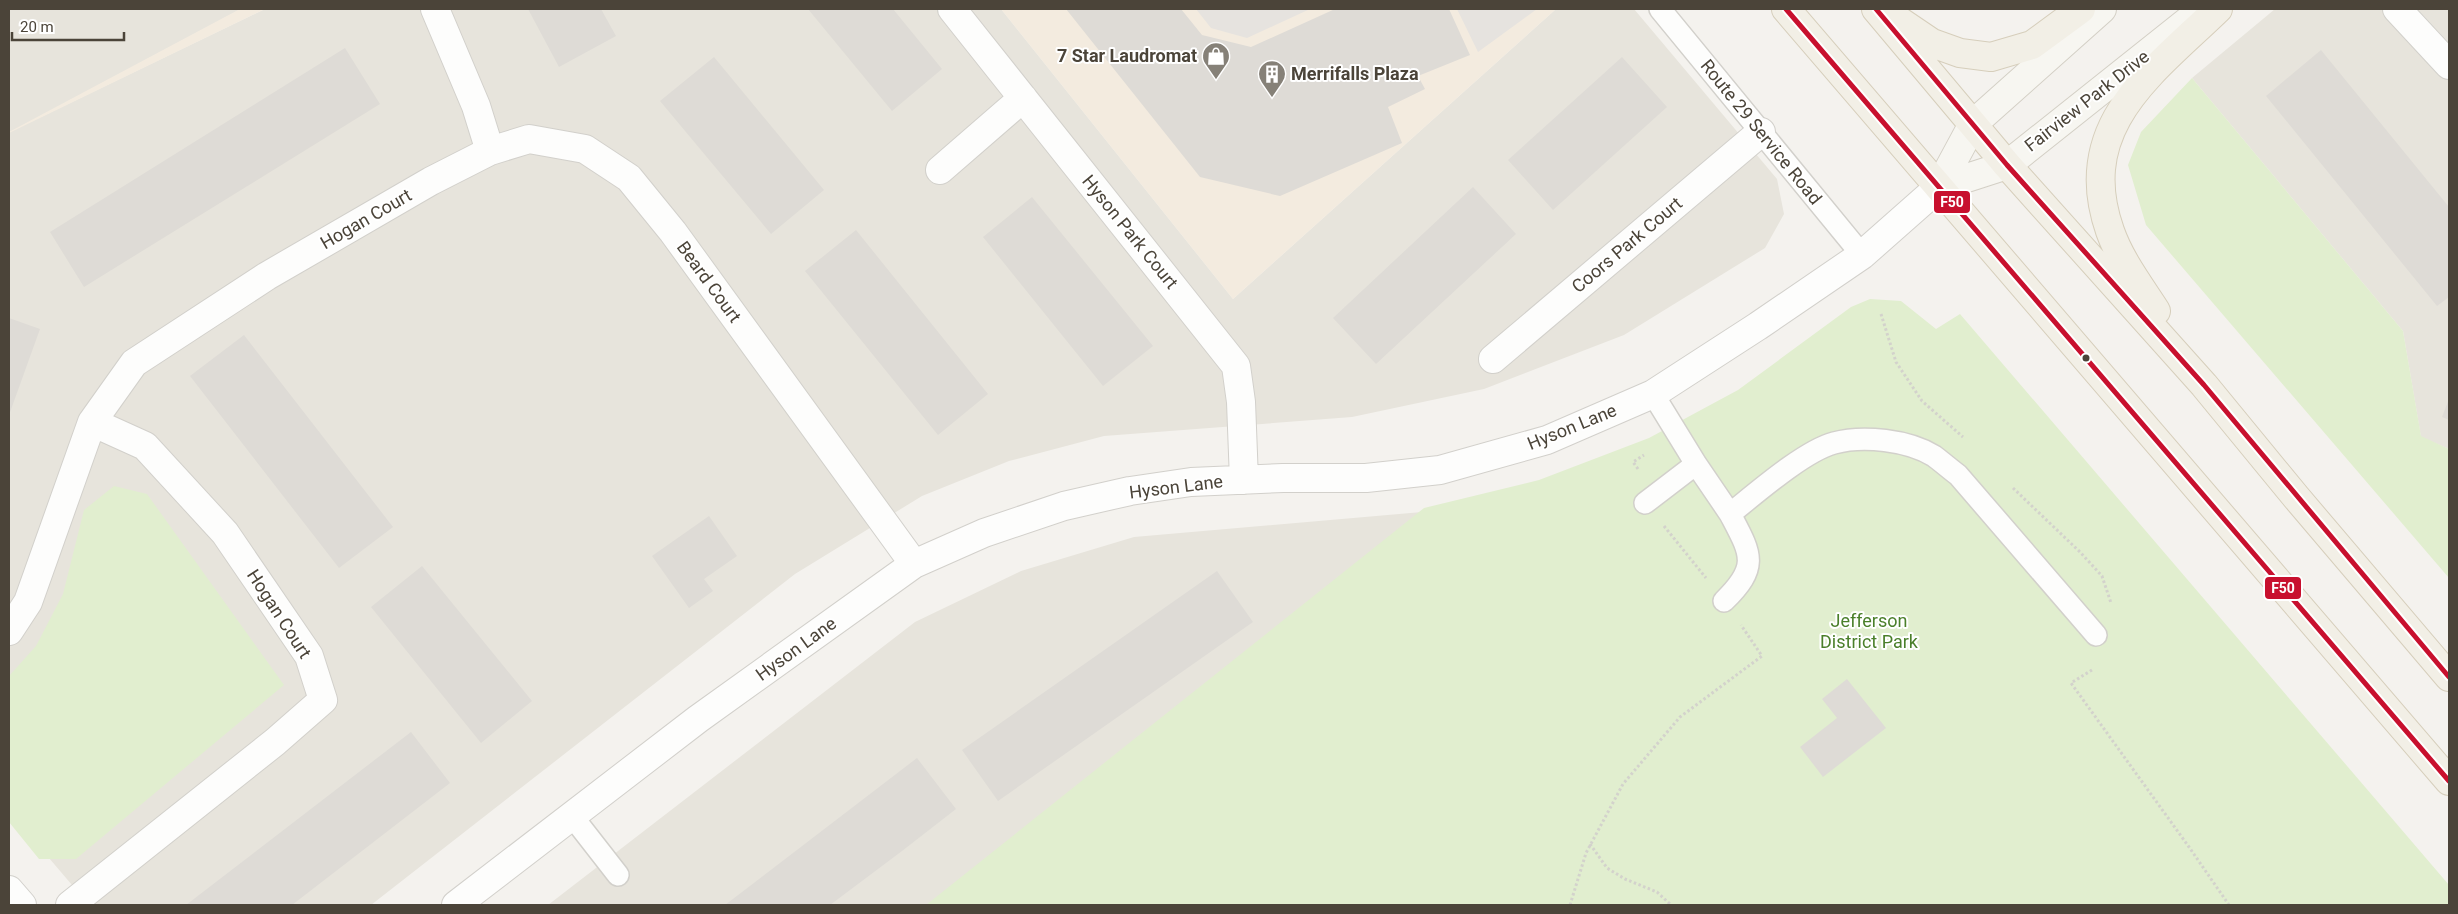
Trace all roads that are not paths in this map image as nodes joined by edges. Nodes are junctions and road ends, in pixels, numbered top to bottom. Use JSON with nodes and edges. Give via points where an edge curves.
{"nodes":[{"id":1,"x":435,"y":9,"type":"edge"},
{"id":2,"x":952,"y":9,"type":"edge"},
{"id":3,"x":1660,"y":9,"type":"edge"},
{"id":4,"x":1786,"y":9,"type":"edge"},
{"id":5,"x":1876,"y":9,"type":"edge"},
{"id":6,"x":1884,"y":9,"type":"edge"},
{"id":7,"x":2081,"y":9,"type":"edge"},
{"id":8,"x":2102,"y":9,"type":"edge"},
{"id":9,"x":2204,"y":9,"type":"edge"},
{"id":10,"x":2218,"y":9,"type":"edge"},
{"id":11,"x":2397,"y":9,"type":"edge"},
{"id":12,"x":2449,"y":65,"type":"edge"},
{"id":13,"x":1024,"y":98,"type":"junction"},
{"id":14,"x":1973,"y":124,"type":"junction"},
{"id":15,"x":1760,"y":132,"type":"junction"},
{"id":16,"x":490,"y":151,"type":"junction"},
{"id":17,"x":2007,"y":165,"type":"junction"},
{"id":18,"x":940,"y":170,"type":"dead end"},
{"id":19,"x":431,"y":181,"type":"joint"},
{"id":20,"x":1939,"y":187,"type":"junction"},
{"id":21,"x":1862,"y":255,"type":"junction"},
{"id":22,"x":1493,"y":359,"type":"dead end"},
{"id":23,"x":2204,"y":385,"type":"junction"},
{"id":24,"x":1653,"y":394,"type":"junction"},
{"id":25,"x":92,"y":422,"type":"junction"},
{"id":26,"x":1696,"y":464,"type":"junction"},
{"id":27,"x":1244,"y":480,"type":"junction"},
{"id":28,"x":1645,"y":503,"type":"dead end"},
{"id":29,"x":1730,"y":514,"type":"junction"},
{"id":30,"x":914,"y":564,"type":"junction"},
{"id":31,"x":1724,"y":601,"type":"dead end"},
{"id":32,"x":9,"y":631,"type":"edge"},
{"id":33,"x":2096,"y":635,"type":"dead end"},
{"id":34,"x":2449,"y":677,"type":"edge"},
{"id":35,"x":2449,"y":781,"type":"edge"},
{"id":36,"x":572,"y":816,"type":"junction"},
{"id":37,"x":618,"y":876,"type":"dead end"},
{"id":38,"x":9,"y":890,"type":"edge"},
{"id":39,"x":22,"y":905,"type":"edge"},
{"id":40,"x":70,"y":905,"type":"edge"},
{"id":41,"x":456,"y":905,"type":"edge"}],
"edges":[{"from":1,"to":16,"type":"street","via":[[476,106]]},
{"from":2,"to":13,"type":"street","name":"Hyson Park Court"},
{"from":3,"to":15,"type":"lane","name":"Route 29 Service Road"},
{"from":4,"to":20,"type":"main road"},
{"from":5,"to":14,"type":"main road"},
{"from":6,"to":7,"type":"main road","via":[[1932,44],[1960,53],[1991,57],[2032,44]]},
{"from":8,"to":14,"type":"main road"},
{"from":9,"to":17,"type":"main road","name":"Fairview Park Drive"},
{"from":10,"to":23,"type":"main road","via":[[2140,85],[2121,108],[2107,136],[2101,164],[2102,196],[2110,232],[2131,272]]},
{"from":11,"to":12,"type":"street"},
{"from":13,"to":18,"type":"street"},
{"from":13,"to":27,"type":"street","name":"Hyson Park Court","via":[[1236,366]]},
{"from":14,"to":17,"type":"main road"},
{"from":14,"to":20,"type":"main road"},
{"from":15,"to":21,"type":"lane","name":"Route 29 Service Road"},
{"from":15,"to":22,"type":"street","name":"Coors Park Court"},
{"from":16,"to":19,"type":"street","name":"Beard Court"},
{"from":16,"to":30,"type":"street","name":"Beard Court","via":[[529,139],[585,149],[629,178],[673,232]]},
{"from":17,"to":20,"type":"main road","name":"Fairview Park Drive"},
{"from":17,"to":23,"type":"main road"},
{"from":19,"to":25,"type":"street","name":"Hogan Court","via":[[267,276],[134,363]]},
{"from":20,"to":21,"type":"street","name":"Hyson Lane"},
{"from":20,"to":35,"type":"main road"},
{"from":21,"to":24,"type":"street","name":"Hyson Lane"},
{"from":23,"to":34,"type":"main road"},
{"from":24,"to":26,"type":"lane"},
{"from":24,"to":27,"type":"street","name":"Hyson Lane","via":[[1547,440],[1440,470],[1366,478]]},
{"from":25,"to":32,"type":"street","name":"Hogan Court","via":[[28,602]]},
{"from":25,"to":40,"type":"street","name":"Hogan Court","via":[[145,446],[225,534],[309,656],[323,700]]},
{"from":26,"to":28,"type":"lane"},
{"from":26,"to":29,"type":"lane"},
{"from":27,"to":30,"type":"street","name":"Hyson Lane","via":[[1191,482],[1064,506],[984,533]]},
{"from":29,"to":31,"type":"lane","via":[[1748,549],[1747,571],[1741,584]]},
{"from":29,"to":33,"type":"lane","via":[[1782,473],[1832,443],[1858,440],[1906,445],[1933,456],[1958,475]]},
{"from":30,"to":36,"type":"street","name":"Hyson Lane","via":[[698,719]]},
{"from":36,"to":37,"type":"lane"},
{"from":36,"to":41,"type":"street","name":"Hyson Lane"},
{"from":38,"to":39,"type":"street"}]}
